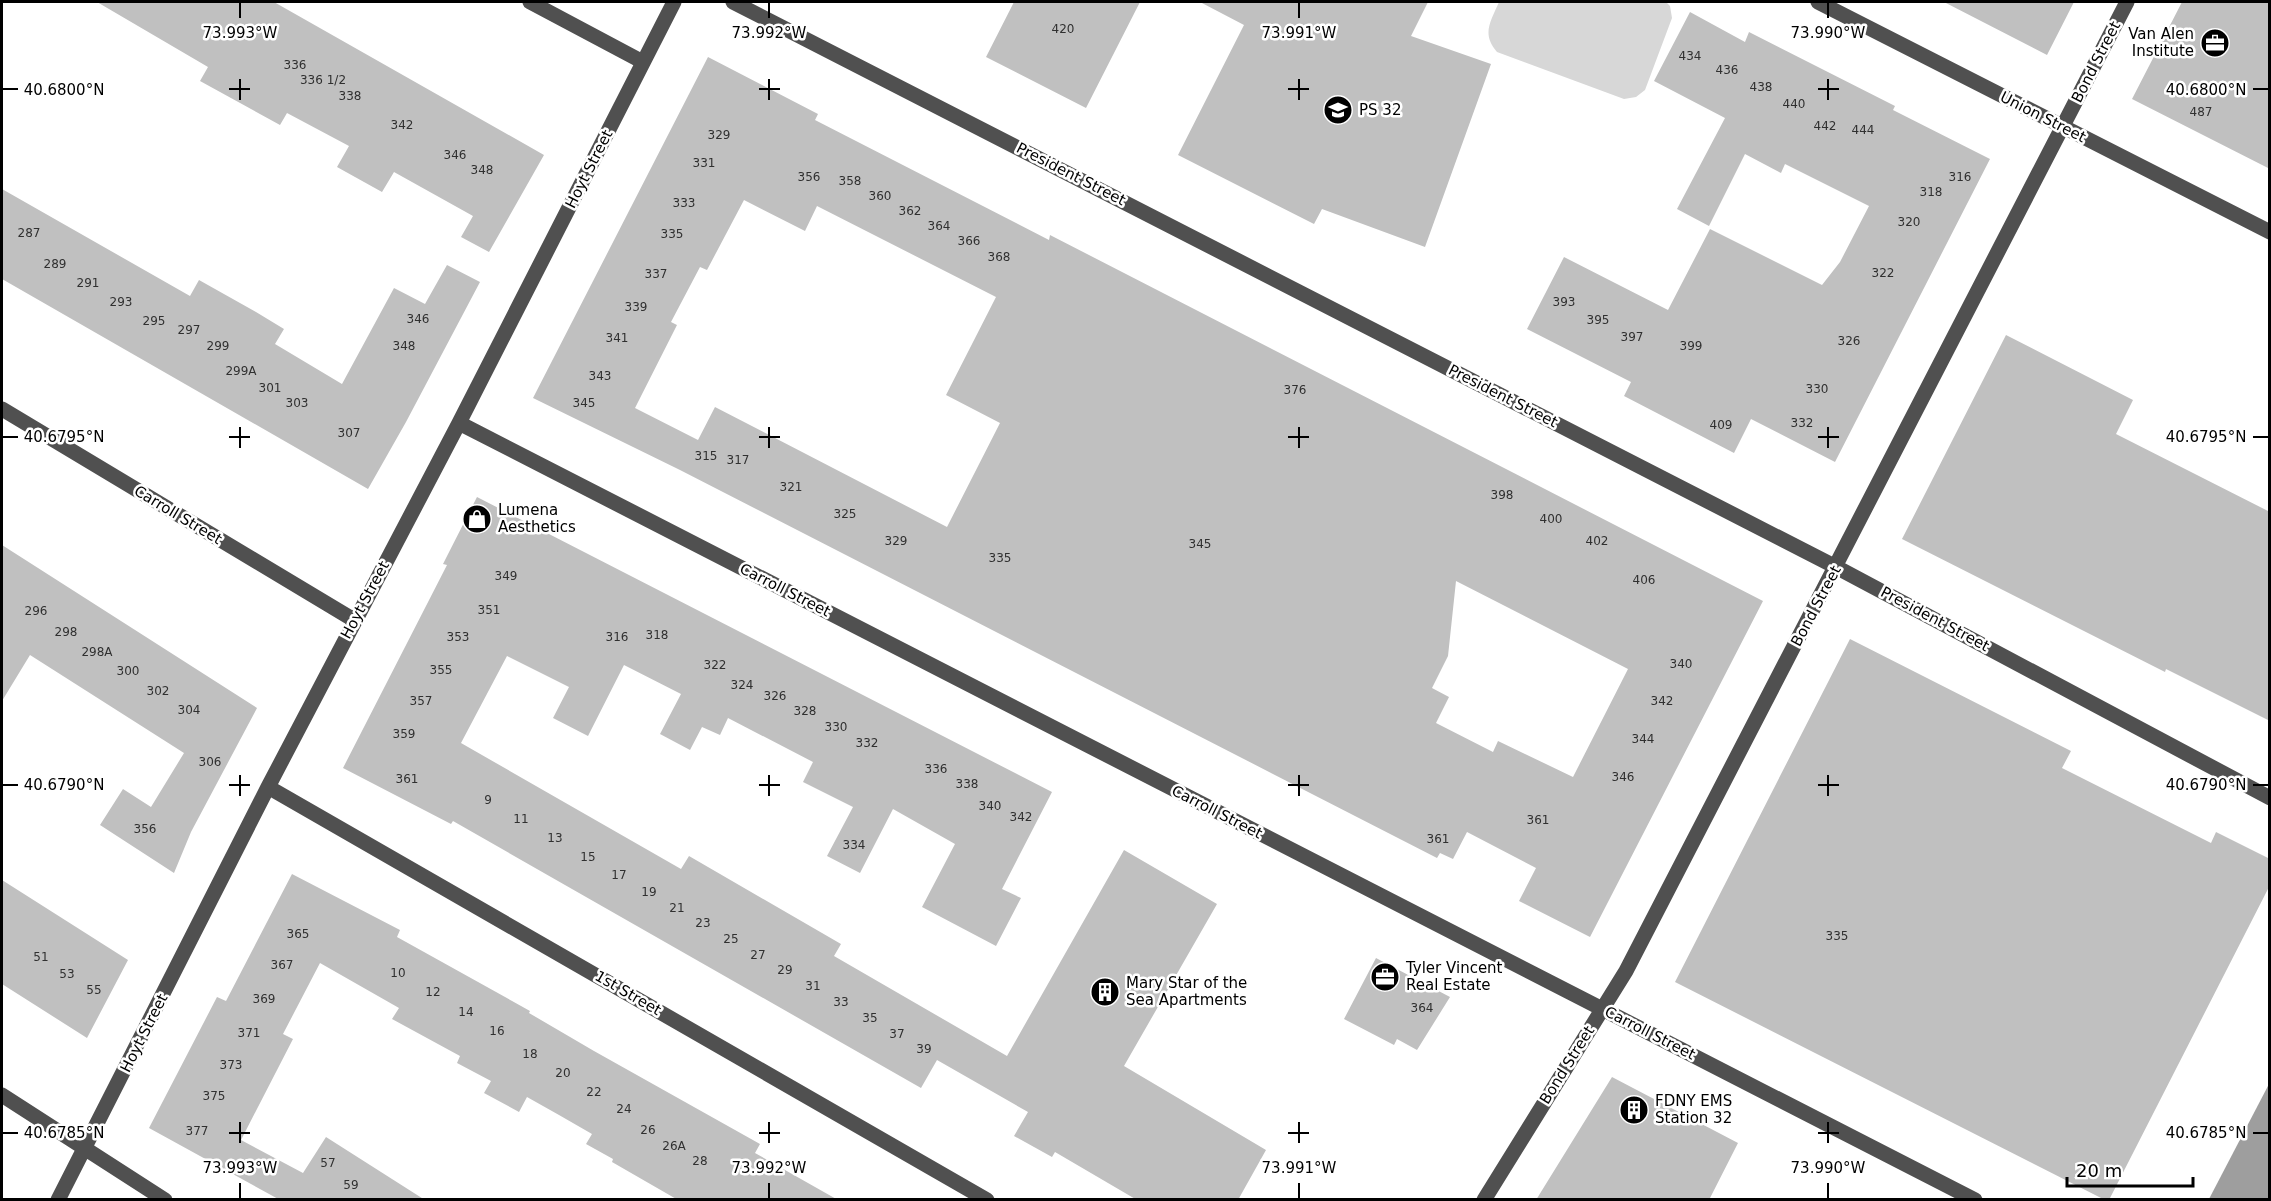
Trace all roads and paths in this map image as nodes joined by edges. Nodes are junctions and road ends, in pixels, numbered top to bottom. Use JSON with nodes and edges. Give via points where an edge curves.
{"nodes":[{"id":1,"x":530,"y":2,"type":"edge"},
{"id":2,"x":674,"y":2,"type":"edge"},
{"id":3,"x":733,"y":2,"type":"edge"},
{"id":4,"x":1818,"y":2,"type":"edge"},
{"id":5,"x":2127,"y":2,"type":"edge"},
{"id":6,"x":643,"y":62,"type":"junction"},
{"id":7,"x":2062,"y":127,"type":"junction"},
{"id":8,"x":2270,"y":232,"type":"edge"},
{"id":9,"x":2,"y":409,"type":"edge"},
{"id":10,"x":459,"y":423,"type":"junction"},
{"id":11,"x":1836,"y":567,"type":"junction"},
{"id":12,"x":354,"y":620,"type":"junction"},
{"id":13,"x":268,"y":787,"type":"junction"},
{"id":14,"x":2270,"y":798,"type":"edge"},
{"id":15,"x":1602,"y":1009,"type":"junction"},
{"id":16,"x":2,"y":1095,"type":"edge"},
{"id":17,"x":85,"y":1148,"type":"junction"},
{"id":18,"x":1972,"y":1198,"type":"edge"},
{"id":19,"x":58,"y":1200,"type":"edge"},
{"id":20,"x":165,"y":1200,"type":"edge"},
{"id":21,"x":987,"y":1200,"type":"edge"},
{"id":22,"x":1484,"y":1200,"type":"edge"}],
"edges":[{"from":1,"to":6,"type":"street"},
{"from":2,"to":6,"type":"street","name":"Hoyt Street"},
{"from":3,"to":11,"type":"street","name":"President Street"},
{"from":4,"to":7,"type":"street","name":"Union Street"},
{"from":5,"to":7,"type":"street","name":"Bond Street"},
{"from":6,"to":10,"type":"street","name":"Hoyt Street"},
{"from":7,"to":8,"type":"street","name":"Union Street"},
{"from":7,"to":11,"type":"street","name":"Bond Street"},
{"from":9,"to":12,"type":"street","name":"Carroll Street"},
{"from":10,"to":12,"type":"street","name":"Hoyt Street"},
{"from":10,"to":15,"type":"street","name":"Carroll Street"},
{"from":11,"to":14,"type":"street","name":"President Street"},
{"from":11,"to":15,"type":"street","name":"Bond Street","via":[[1626,972]]},
{"from":12,"to":13,"type":"street","name":"Hoyt Street"},
{"from":13,"to":17,"type":"street","name":"Hoyt Street"},
{"from":13,"to":21,"type":"street","name":"1st Street"},
{"from":15,"to":18,"type":"street","name":"Carroll Street"},
{"from":15,"to":22,"type":"street","name":"Bond Street"},
{"from":16,"to":17,"type":"street"},
{"from":17,"to":19,"type":"street","name":"Hoyt Street"},
{"from":17,"to":20,"type":"street"}]}
